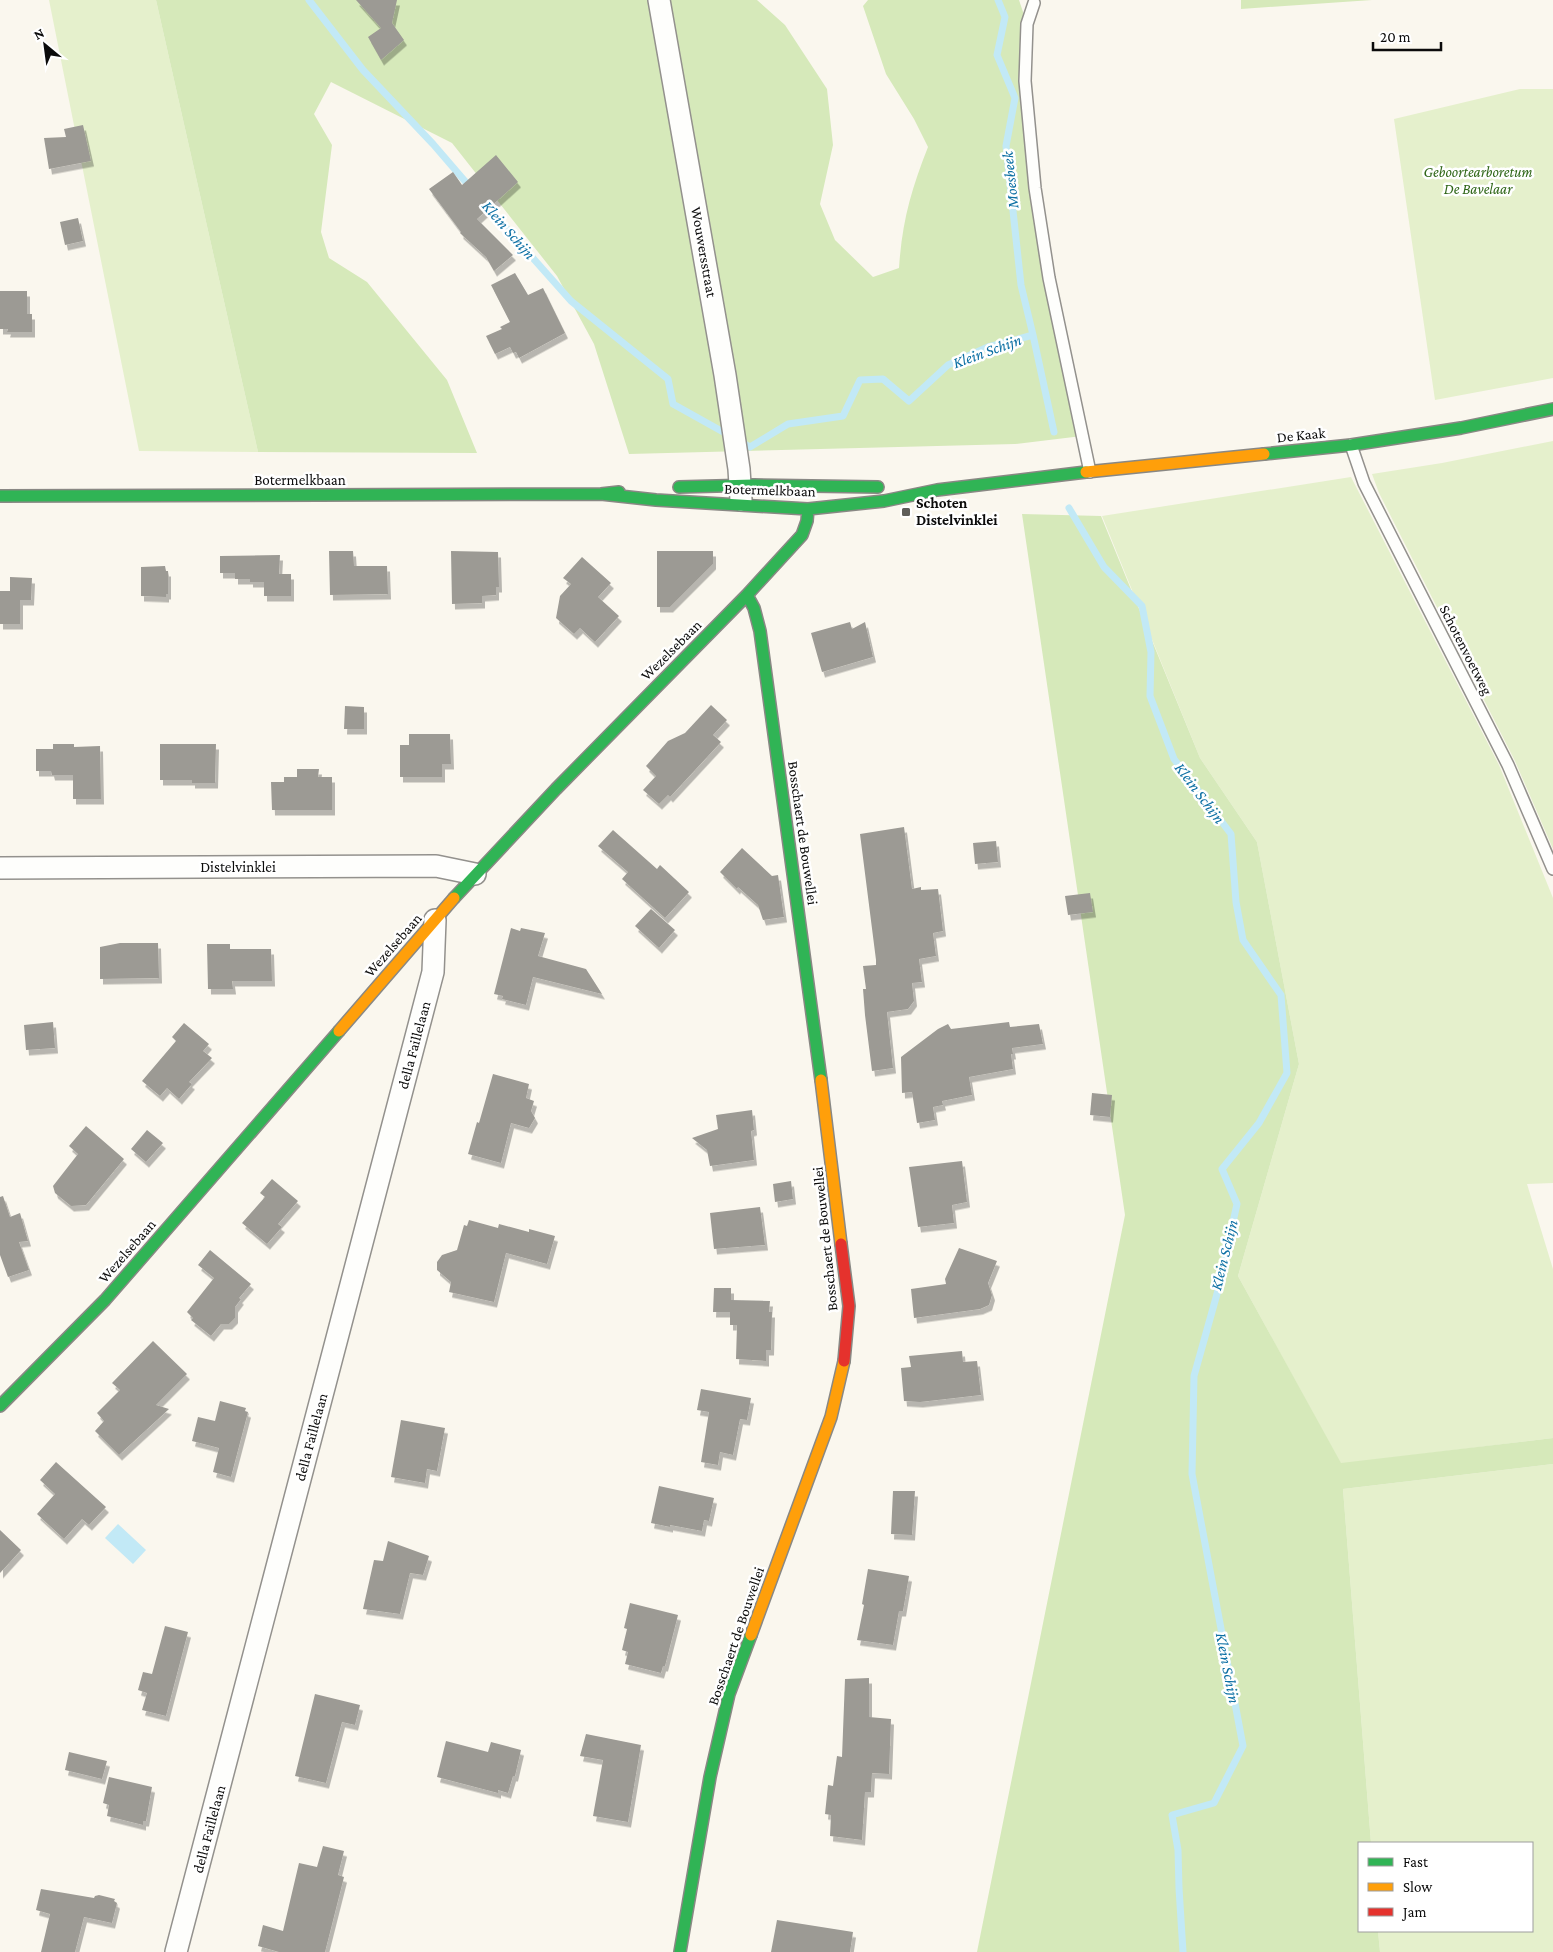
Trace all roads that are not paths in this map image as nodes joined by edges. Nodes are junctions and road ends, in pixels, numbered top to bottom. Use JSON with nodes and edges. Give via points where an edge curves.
{"nodes":[{"id":1,"x":659,"y":0,"type":"edge"},
{"id":2,"x":1034,"y":3,"type":"dead end"},
{"id":3,"x":1553,"y":410,"type":"edge"},
{"id":4,"x":1351,"y":445,"type":"junction"},
{"id":5,"x":1090,"y":472,"type":"junction"},
{"id":6,"x":1049,"y":476,"type":"joint"},
{"id":7,"x":937,"y":490,"type":"junction"},
{"id":8,"x":601,"y":494,"type":"junction"},
{"id":9,"x":741,"y":494,"type":"junction"},
{"id":10,"x":0,"y":496,"type":"edge"},
{"id":11,"x":808,"y":509,"type":"junction"},
{"id":12,"x":747,"y":595,"type":"junction"},
{"id":13,"x":0,"y":868,"type":"edge"},
{"id":14,"x":1553,"y":869,"type":"edge"},
{"id":15,"x":475,"y":874,"type":"junction"},
{"id":16,"x":435,"y":920,"type":"junction"},
{"id":17,"x":0,"y":1406,"type":"edge"},
{"id":18,"x":176,"y":1952,"type":"edge"},
{"id":19,"x":680,"y":1952,"type":"edge"}],
"edges":[{"from":1,"to":9,"type":"street","name":"Wouwersstraat","via":[[725,375]]},
{"from":2,"to":5,"type":"lane","via":[[1027,24],[1025,81],[1035,188],[1049,278]]},
{"from":3,"to":4,"type":"street","name":"De Kaak"},
{"from":4,"to":5,"type":"street","name":"De Kaak"},
{"from":4,"to":14,"type":"lane","name":"Schotenvoetweg","via":[[1364,483],[1508,765]]},
{"from":5,"to":6,"type":"street","name":"De Kaak"},
{"from":6,"to":7,"type":"street","name":"Botermelkbaan"},
{"from":7,"to":9,"type":"street","name":"Botermelkbaan","via":[[789,484]]},
{"from":7,"to":11,"type":"street","name":"Botermelkbaan"},
{"from":8,"to":9,"type":"street","name":"Botermelkbaan","via":[[660,488]]},
{"from":8,"to":9,"type":"street","name":"Botermelkbaan","via":[[656,500]]},
{"from":8,"to":10,"type":"street","name":"Botermelkbaan"},
{"from":9,"to":11,"type":"street","name":"Botermelkbaan"},
{"from":11,"to":12,"type":"street","name":"Wezelsebaan","via":[[802,535]]},
{"from":12,"to":15,"type":"street","name":"Wezelsebaan"},
{"from":12,"to":19,"type":"street","name":"Bosschaert de Bouwellei","via":[[760,631],[849,1306],[844,1360],[831,1417],[729,1694],[710,1777]]},
{"from":13,"to":15,"type":"street","name":"Distelvinklei","via":[[436,866]]},
{"from":15,"to":16,"type":"street","name":"Wezelsebaan"},
{"from":16,"to":17,"type":"street","name":"Wezelsebaan","via":[[105,1300]]},
{"from":16,"to":18,"type":"street","name":"della Faillelaan","via":[[433,972]]}]}
